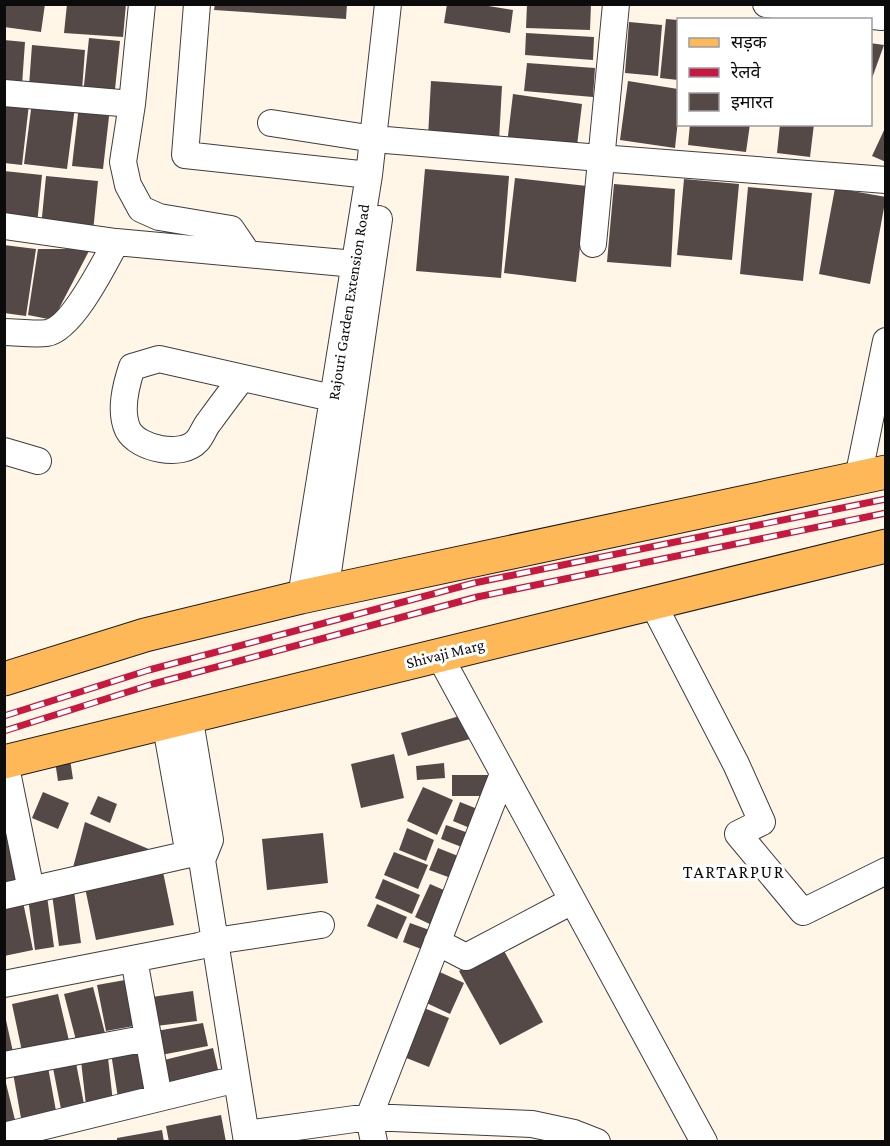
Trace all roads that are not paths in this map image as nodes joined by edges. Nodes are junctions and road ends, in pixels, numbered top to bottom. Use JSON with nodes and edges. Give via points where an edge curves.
{"nodes":[{"id":1,"x":142,"y":4,"type":"edge"},
{"id":2,"x":197,"y":4,"type":"edge"},
{"id":3,"x":388,"y":4,"type":"edge"},
{"id":4,"x":404,"y":4,"type":"edge"},
{"id":5,"x":616,"y":4,"type":"edge"},
{"id":6,"x":766,"y":4,"type":"edge"},
{"id":7,"x":882,"y":17,"type":"dead end"},
{"id":8,"x":4,"y":93,"type":"edge"},
{"id":9,"x":132,"y":104,"type":"junction"},
{"id":10,"x":271,"y":123,"type":"dead end"},
{"id":11,"x":382,"y":139,"type":"junction"},
{"id":12,"x":600,"y":158,"type":"junction"},
{"id":13,"x":369,"y":175,"type":"junction"},
{"id":14,"x":885,"y":180,"type":"edge"},
{"id":15,"x":4,"y":226,"type":"edge"},
{"id":16,"x":116,"y":242,"type":"junction"},
{"id":17,"x":593,"y":244,"type":"dead end"},
{"id":18,"x":248,"y":254,"type":"junction"},
{"id":19,"x":355,"y":264,"type":"junction"},
{"id":20,"x":4,"y":332,"type":"edge"},
{"id":21,"x":885,"y":341,"type":"edge"},
{"id":22,"x":242,"y":378,"type":"junction"},
{"id":23,"x":332,"y":398,"type":"junction"},
{"id":24,"x":4,"y":451,"type":"edge"},
{"id":25,"x":38,"y":461,"type":"dead end"},
{"id":26,"x":872,"y":475,"type":"edge"},
{"id":27,"x":885,"y":546,"type":"edge"},
{"id":28,"x":313,"y":595,"type":"junction"},
{"id":29,"x":652,"y":602,"type":"junction"},
{"id":30,"x":440,"y":655,"type":"junction"},
{"id":31,"x":4,"y":679,"type":"edge"},
{"id":32,"x":177,"y":718,"type":"junction"},
{"id":33,"x":4,"y":762,"type":"edge"},
{"id":34,"x":503,"y":774,"type":"junction"},
{"id":35,"x":198,"y":856,"type":"junction"},
{"id":36,"x":885,"y":871,"type":"edge"},
{"id":37,"x":31,"y":890,"type":"junction"},
{"id":38,"x":4,"y":896,"type":"edge"},
{"id":39,"x":572,"y":901,"type":"junction"},
{"id":40,"x":321,"y":925,"type":"dead end"},
{"id":41,"x":215,"y":941,"type":"junction"},
{"id":42,"x":437,"y":942,"type":"junction"},
{"id":43,"x":134,"y":959,"type":"junction"},
{"id":44,"x":4,"y":984,"type":"edge"},
{"id":45,"x":148,"y":1038,"type":"junction"},
{"id":46,"x":4,"y":1065,"type":"edge"},
{"id":47,"x":237,"y":1079,"type":"junction"},
{"id":48,"x":159,"y":1098,"type":"junction"},
{"id":49,"x":372,"y":1129,"type":"edge"},
{"id":50,"x":332,"y":1132,"type":"edge"},
{"id":51,"x":4,"y":1136,"type":"edge"},
{"id":52,"x":246,"y":1138,"type":"edge"},
{"id":53,"x":597,"y":1142,"type":"edge"},
{"id":54,"x":704,"y":1142,"type":"edge"}],
"edges":[{"from":1,"to":9,"type":"street"},
{"from":2,"to":13,"type":"street","via":[[185,155]]},
{"from":3,"to":11,"type":"street","name":"Rajouri Garden Extension Road"},
{"from":4,"to":11,"type":"street","name":"Rajouri Garden Extension Road"},
{"from":5,"to":12,"type":"street"},
{"from":6,"to":7,"type":"street"},
{"from":8,"to":9,"type":"street"},
{"from":9,"to":18,"type":"street","via":[[123,162],[128,185],[141,209],[159,218],[231,230]]},
{"from":10,"to":11,"type":"street"},
{"from":11,"to":12,"type":"street"},
{"from":11,"to":13,"type":"street","name":"Rajouri Garden Extension Road"},
{"from":11,"to":28,"type":"street","name":"Rajouri Garden Extension Road"},
{"from":12,"to":14,"type":"street"},
{"from":12,"to":17,"type":"street"},
{"from":13,"to":19,"type":"street","name":"Rajouri Garden Extension Road"},
{"from":15,"to":16,"type":"street"},
{"from":16,"to":18,"type":"street"},
{"from":16,"to":20,"type":"street","via":[[70,317],[60,326],[48,333]]},
{"from":18,"to":19,"type":"street"},
{"from":19,"to":23,"type":"street","name":"Rajouri Garden Extension Road"},
{"from":21,"to":26,"type":"street"},
{"from":22,"to":22,"type":"street","via":[[159,359],[132,367],[124,417],[129,431],[143,444],[175,451],[196,442]]},
{"from":22,"to":23,"type":"street"},
{"from":23,"to":28,"type":"street","name":"Rajouri Garden Extension Road"},
{"from":24,"to":25,"type":"street"},
{"from":26,"to":28,"type":"main road"},
{"from":27,"to":29,"type":"main road","name":"Shivaji Marg"},
{"from":28,"to":31,"type":"main road","via":[[145,635]]},
{"from":29,"to":30,"type":"main road","name":"Shivaji Marg"},
{"from":29,"to":36,"type":"street","via":[[762,822],[738,834],[803,912]]},
{"from":30,"to":32,"type":"main road","name":"Shivaji Marg"},
{"from":30,"to":34,"type":"street"},
{"from":32,"to":33,"type":"main road","name":"Shivaji Marg"},
{"from":32,"to":35,"type":"street","via":[[210,840]]},
{"from":33,"to":37,"type":"street"},
{"from":34,"to":39,"type":"street"},
{"from":34,"to":42,"type":"street"},
{"from":35,"to":37,"type":"street"},
{"from":35,"to":41,"type":"street"},
{"from":37,"to":38,"type":"street"},
{"from":39,"to":42,"type":"street","via":[[466,957]]},
{"from":39,"to":54,"type":"street"},
{"from":40,"to":41,"type":"street"},
{"from":41,"to":43,"type":"street"},
{"from":41,"to":47,"type":"street"},
{"from":42,"to":49,"type":"street"},
{"from":43,"to":44,"type":"street"},
{"from":43,"to":45,"type":"street"},
{"from":45,"to":46,"type":"street"},
{"from":45,"to":48,"type":"street"},
{"from":47,"to":48,"type":"street"},
{"from":47,"to":52,"type":"street"},
{"from":48,"to":51,"type":"street"},
{"from":49,"to":50,"type":"street"},
{"from":49,"to":53,"type":"street","via":[[532,1124]]},
{"from":50,"to":52,"type":"street"}]}
